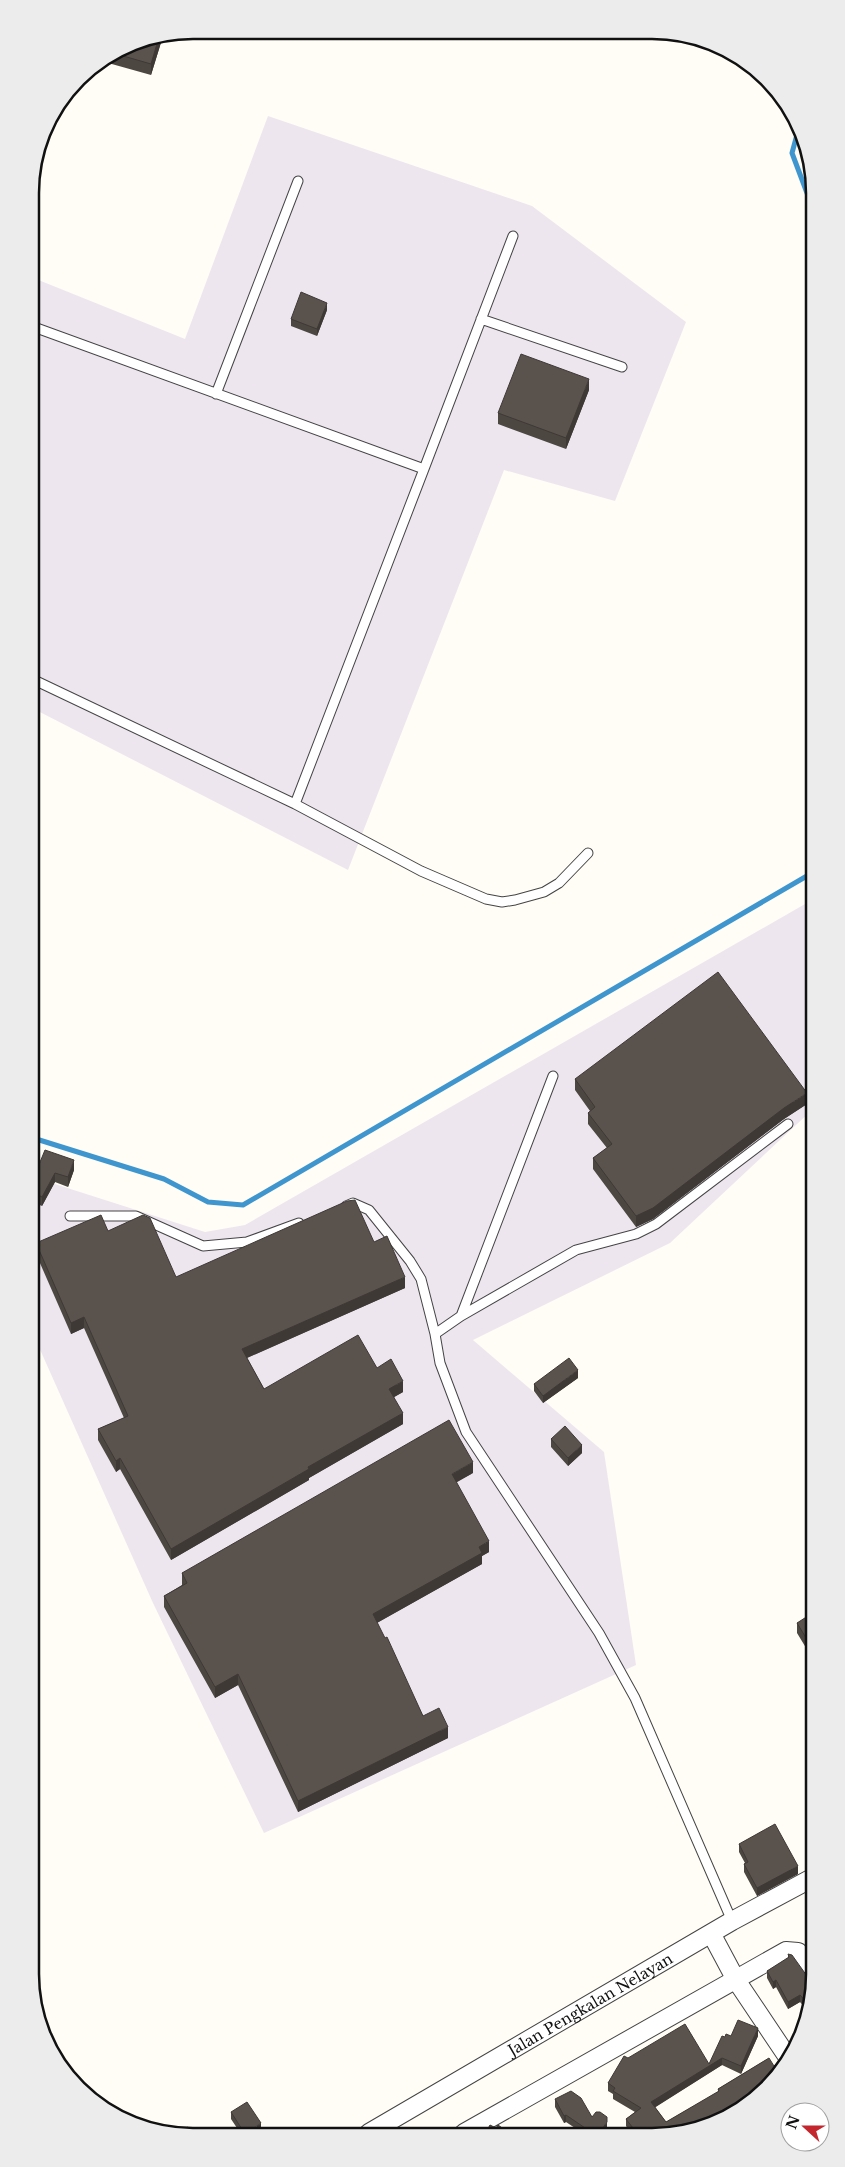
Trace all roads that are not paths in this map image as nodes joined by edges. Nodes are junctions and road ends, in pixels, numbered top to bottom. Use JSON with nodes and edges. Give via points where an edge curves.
{"nodes":[{"id":1,"x":298,"y":182,"type":"dead end"},
{"id":2,"x":514,"y":236,"type":"dead end"},
{"id":3,"x":482,"y":319,"type":"junction"},
{"id":4,"x":39,"y":329,"type":"edge"},
{"id":5,"x":622,"y":367,"type":"dead end"},
{"id":6,"x":216,"y":394,"type":"junction"},
{"id":7,"x":424,"y":469,"type":"junction"},
{"id":8,"x":39,"y":682,"type":"edge"},
{"id":9,"x":295,"y":804,"type":"junction"},
{"id":10,"x":588,"y":853,"type":"dead end"},
{"id":11,"x":553,"y":1076,"type":"dead end"},
{"id":12,"x":788,"y":1124,"type":"dead end"},
{"id":13,"x":336,"y":1210,"type":"edge"},
{"id":14,"x":70,"y":1216,"type":"dead end"},
{"id":15,"x":309,"y":1219,"type":"edge"},
{"id":16,"x":461,"y":1316,"type":"junction"},
{"id":17,"x":435,"y":1334,"type":"junction"},
{"id":18,"x":806,"y":1881,"type":"edge"},
{"id":19,"x":732,"y":1921,"type":"junction"},
{"id":20,"x":712,"y":1935,"type":"junction"},
{"id":21,"x":806,"y":1962,"type":"edge"},
{"id":22,"x":736,"y":1980,"type":"junction"},
{"id":23,"x":785,"y":2053,"type":"edge"},
{"id":24,"x":377,"y":2128,"type":"edge"},
{"id":25,"x":473,"y":2128,"type":"edge"}],
"edges":[{"from":1,"to":6,"type":"lane"},
{"from":2,"to":3,"type":"lane"},
{"from":3,"to":5,"type":"lane"},
{"from":3,"to":7,"type":"lane"},
{"from":4,"to":6,"type":"lane"},
{"from":6,"to":7,"type":"lane"},
{"from":7,"to":9,"type":"lane"},
{"from":8,"to":9,"type":"lane"},
{"from":9,"to":10,"type":"lane","via":[[421,871],[486,900],[502,902],[544,892],[559,883]]},
{"from":11,"to":16,"type":"lane"},
{"from":12,"to":16,"type":"lane","via":[[656,1224],[636,1234],[576,1250]]},
{"from":13,"to":17,"type":"lane","via":[[353,1203],[368,1210],[404,1253],[421,1279]]},
{"from":14,"to":15,"type":"lane","via":[[136,1216],[203,1246],[247,1242]]},
{"from":16,"to":17,"type":"lane"},
{"from":17,"to":19,"type":"lane","via":[[440,1363],[466,1432],[599,1632],[635,1698]]},
{"from":18,"to":19,"type":"street","name":"Jalan Pengkalan Nelayan"},
{"from":19,"to":20,"type":"street","name":"Jalan Pengkalan Nelayan"},
{"from":20,"to":22,"type":"street"},
{"from":20,"to":24,"type":"street","name":"Jalan Pengkalan Nelayan"},
{"from":21,"to":22,"type":"street","via":[[801,1954],[789,1950]]},
{"from":22,"to":23,"type":"street"},
{"from":22,"to":25,"type":"street"}]}
